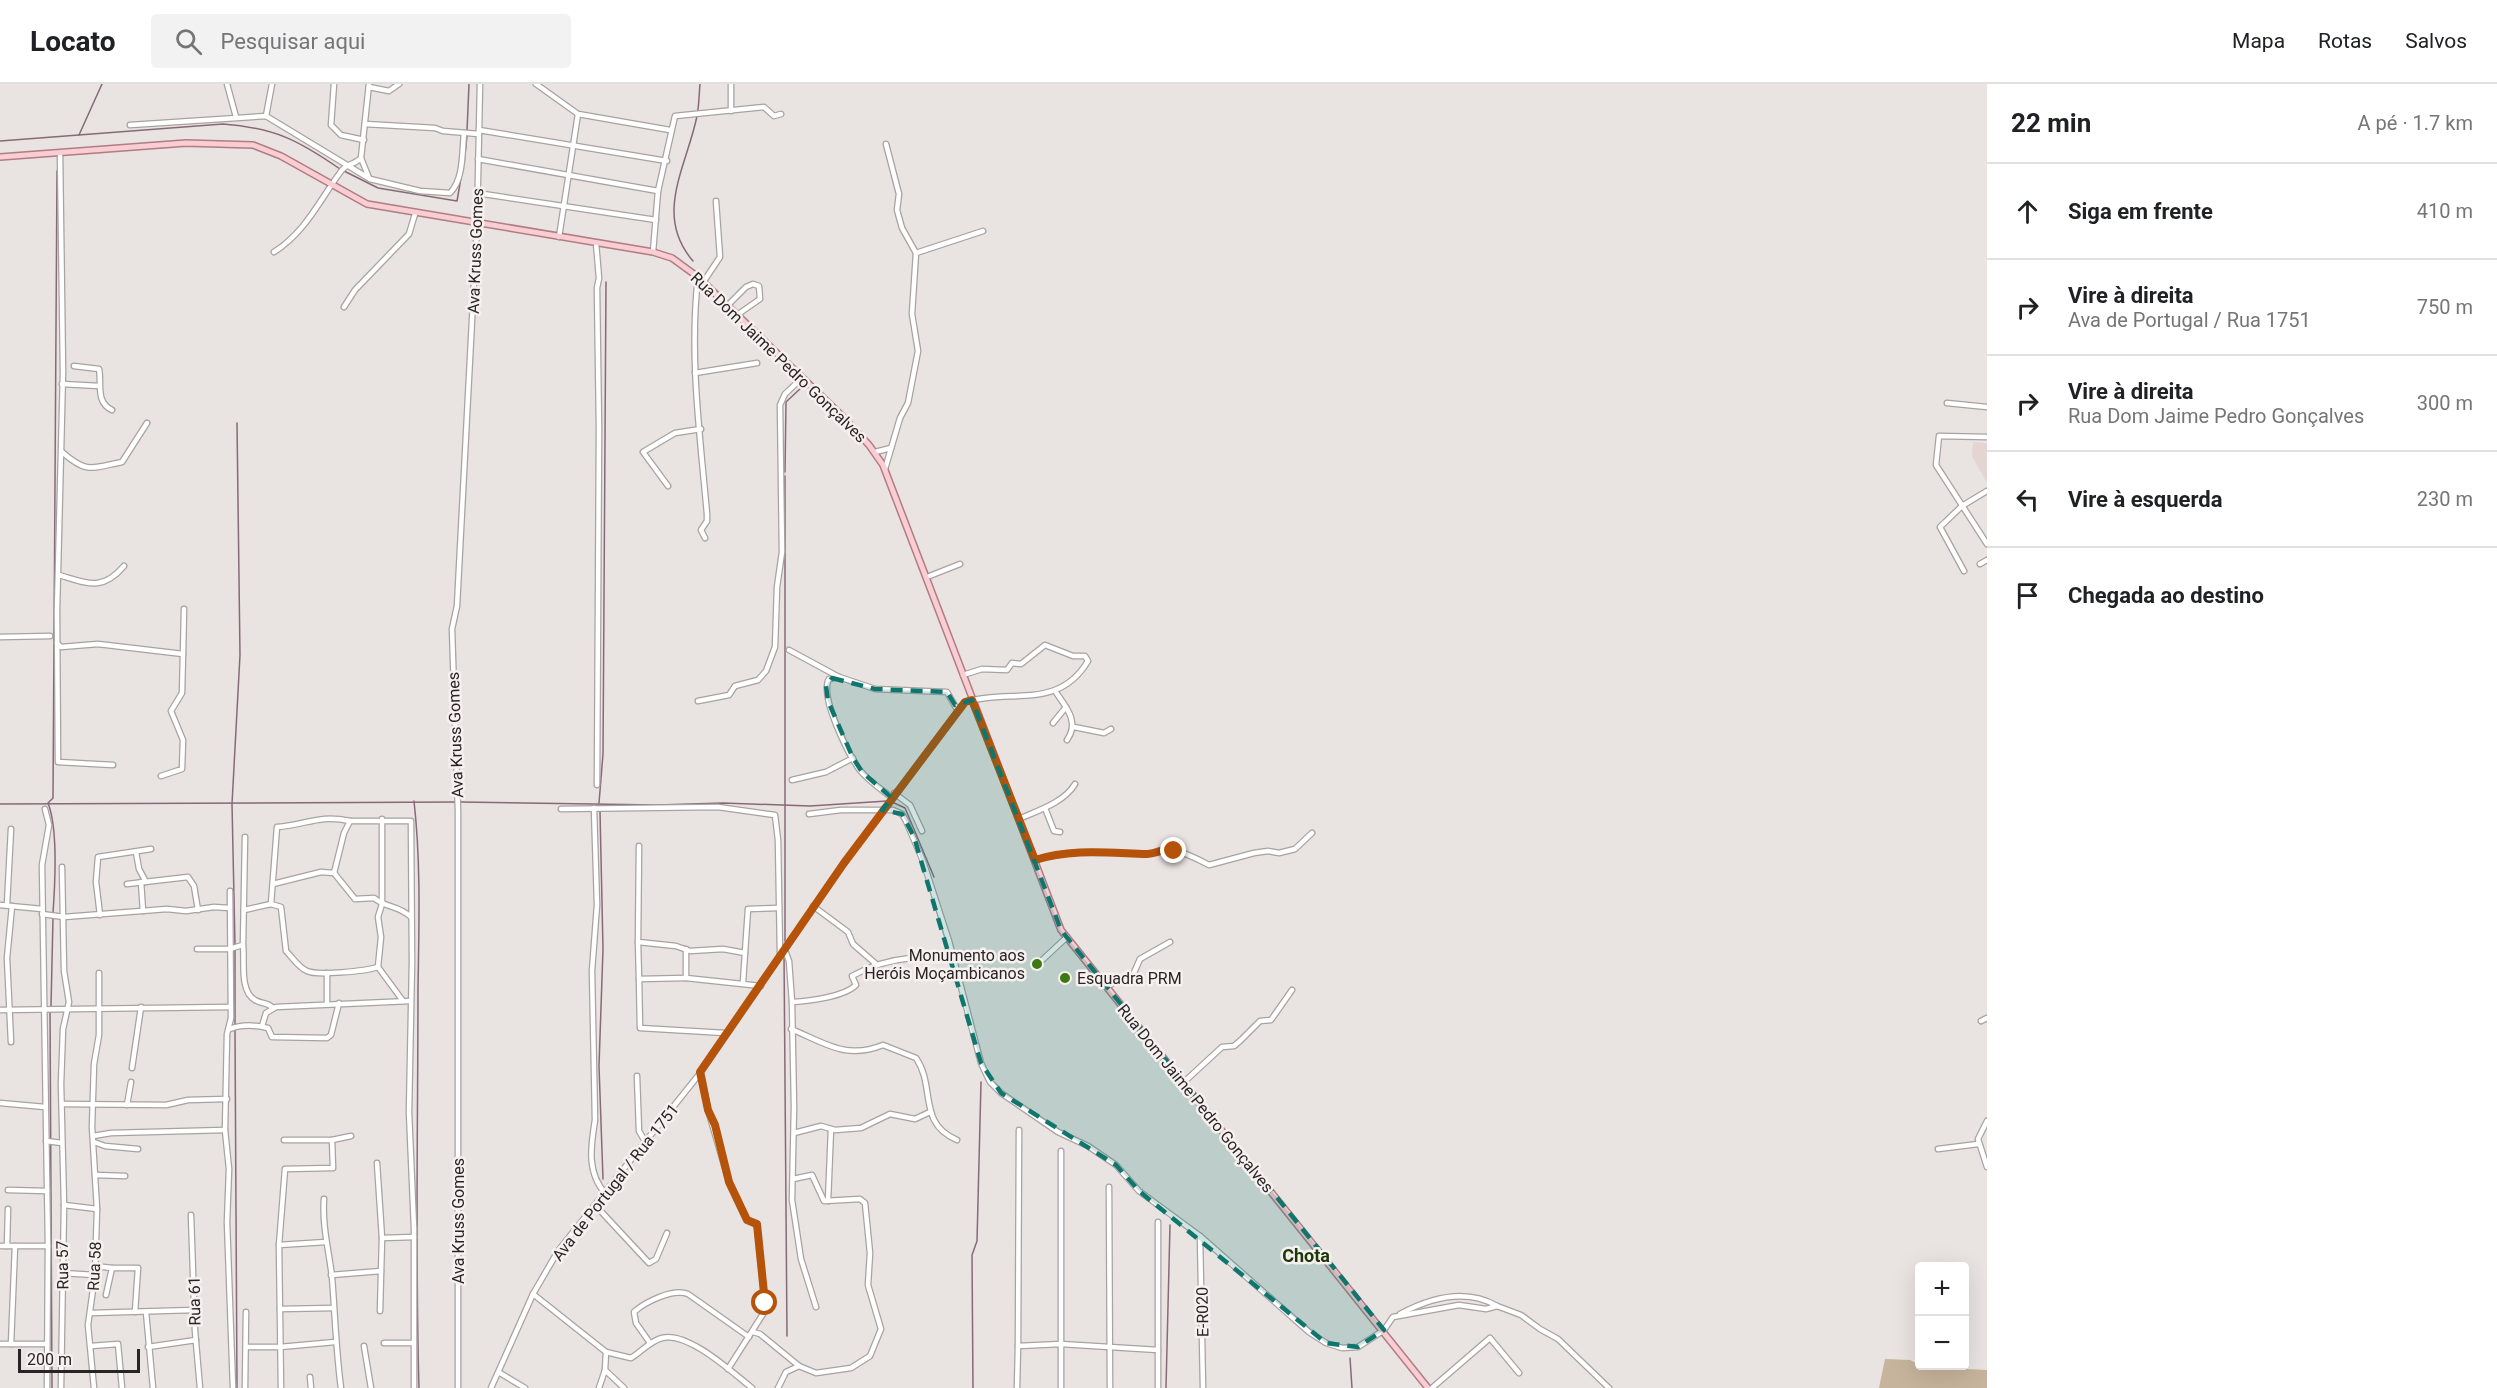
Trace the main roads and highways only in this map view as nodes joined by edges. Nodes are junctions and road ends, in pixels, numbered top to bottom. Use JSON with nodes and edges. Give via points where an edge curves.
{"nodes":[{"id":1,"x":0,"y":158,"type":"edge"},
{"id":2,"x":1430,"y":1388,"type":"edge"}],
"edges":[{"from":1,"to":2,"type":"main road","name":"Rua Dom Jaime Pedro Gonçalves","via":[[186,143],[254,145],[367,204],[653,252],[672,258],[704,282],[875,452],[885,469],[1067,937]]}]}
